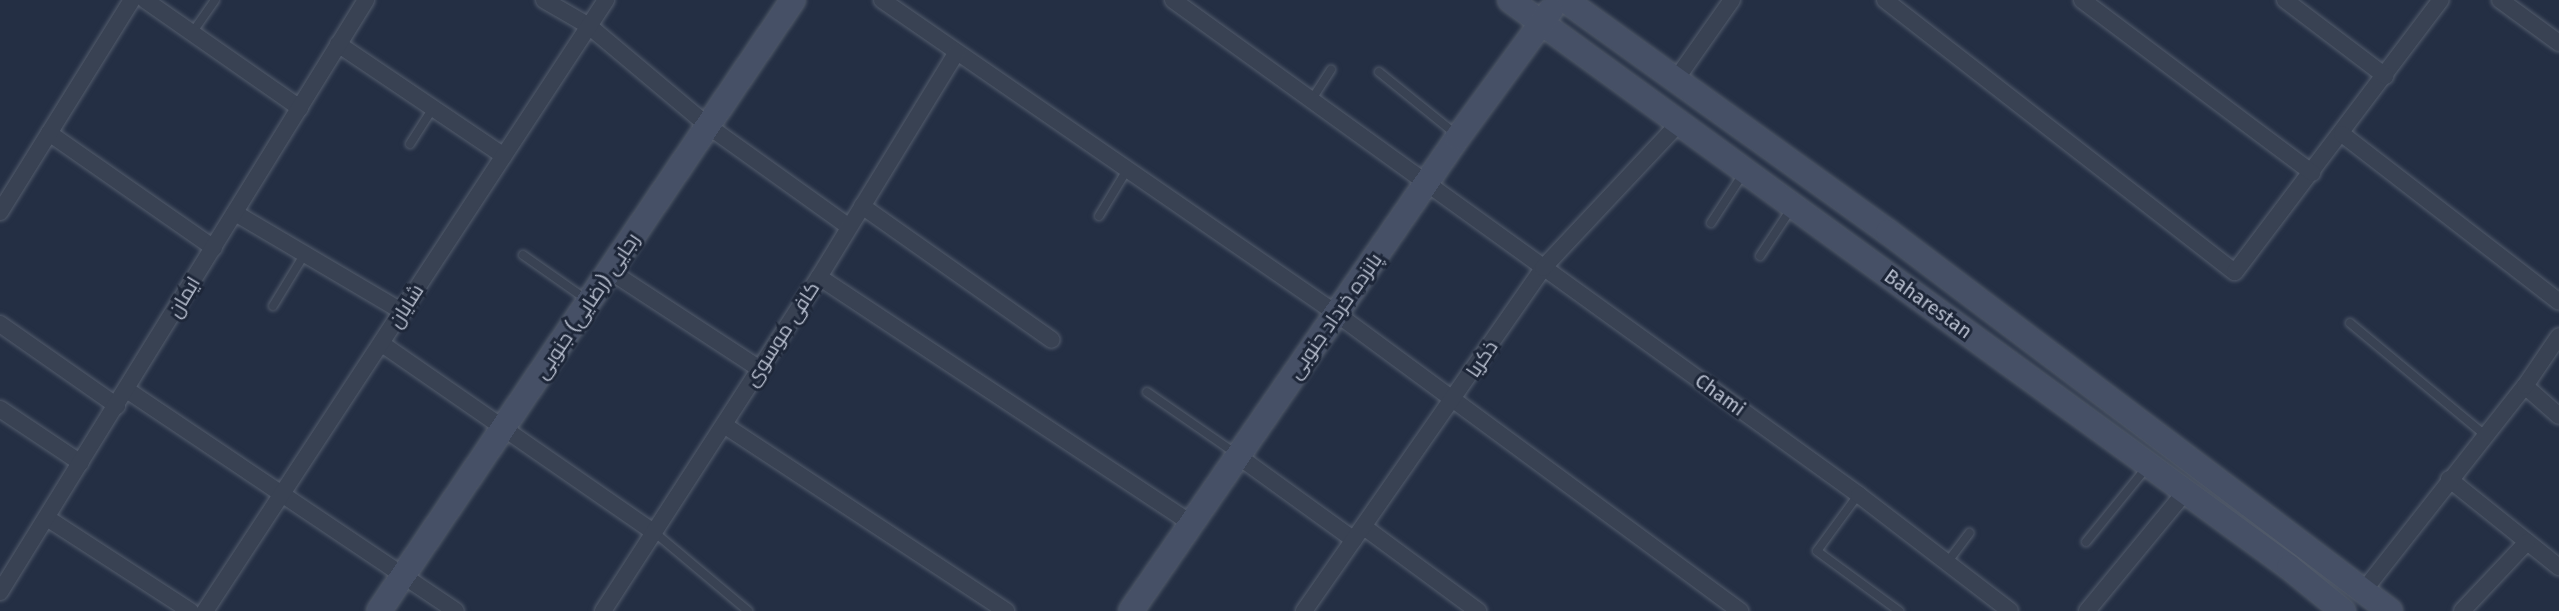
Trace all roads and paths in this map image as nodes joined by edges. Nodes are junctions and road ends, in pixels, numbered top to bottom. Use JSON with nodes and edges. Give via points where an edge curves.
{"nodes":[{"id":1,"x":132,"y":0,"type":"edge"},
{"id":2,"x":145,"y":0,"type":"edge"},
{"id":3,"x":215,"y":0,"type":"edge"},
{"id":4,"x":366,"y":0,"type":"edge"},
{"id":5,"x":544,"y":0,"type":"edge"},
{"id":6,"x":606,"y":0,"type":"edge"},
{"id":7,"x":793,"y":0,"type":"edge"},
{"id":8,"x":882,"y":0,"type":"edge"},
{"id":9,"x":1173,"y":0,"type":"edge"},
{"id":10,"x":1510,"y":0,"type":"edge"},
{"id":11,"x":1558,"y":0,"type":"edge"},
{"id":12,"x":1565,"y":0,"type":"edge"},
{"id":13,"x":1732,"y":0,"type":"edge"},
{"id":14,"x":1885,"y":0,"type":"edge"},
{"id":15,"x":2082,"y":0,"type":"edge"},
{"id":16,"x":2285,"y":0,"type":"edge"},
{"id":17,"x":2441,"y":0,"type":"edge"},
{"id":18,"x":2500,"y":0,"type":"edge"},
{"id":19,"x":1542,"y":23,"type":"junction"},
{"id":20,"x":589,"y":26,"type":"junction"},
{"id":21,"x":192,"y":33,"type":"junction"},
{"id":22,"x":2559,"y":43,"type":"edge"},
{"id":23,"x":338,"y":44,"type":"junction"},
{"id":24,"x":956,"y":53,"type":"junction"},
{"id":25,"x":1331,"y":70,"type":"dead end"},
{"id":26,"x":1379,"y":72,"type":"dead end"},
{"id":27,"x":2385,"y":76,"type":"junction"},
{"id":28,"x":1675,"y":81,"type":"junction"},
{"id":29,"x":1312,"y":99,"type":"junction"},
{"id":30,"x":300,"y":108,"type":"junction"},
{"id":31,"x":433,"y":108,"type":"junction"},
{"id":32,"x":1679,"y":123,"type":"junction"},
{"id":33,"x":708,"y":126,"type":"junction"},
{"id":34,"x":49,"y":133,"type":"junction"},
{"id":35,"x":2342,"y":134,"type":"junction"},
{"id":36,"x":1458,"y":137,"type":"junction"},
{"id":37,"x":410,"y":144,"type":"dead end"},
{"id":38,"x":504,"y":156,"type":"junction"},
{"id":39,"x":1746,"y":169,"type":"junction"},
{"id":40,"x":1127,"y":170,"type":"junction"},
{"id":41,"x":2312,"y":173,"type":"junction"},
{"id":42,"x":1426,"y":183,"type":"junction"},
{"id":43,"x":1793,"y":205,"type":"junction"},
{"id":44,"x":862,"y":206,"type":"junction"},
{"id":45,"x":0,"y":212,"type":"edge"},
{"id":46,"x":235,"y":213,"type":"junction"},
{"id":47,"x":1099,"y":216,"type":"dead end"},
{"id":48,"x":1711,"y":223,"type":"dead end"},
{"id":49,"x":849,"y":227,"type":"junction"},
{"id":50,"x":214,"y":248,"type":"junction"},
{"id":51,"x":305,"y":254,"type":"junction"},
{"id":52,"x":523,"y":255,"type":"dead end"},
{"id":53,"x":1760,"y":256,"type":"dead end"},
{"id":54,"x":1543,"y":268,"type":"junction"},
{"id":55,"x":610,"y":271,"type":"junction"},
{"id":56,"x":819,"y":277,"type":"junction"},
{"id":57,"x":589,"y":302,"type":"junction"},
{"id":58,"x":2559,"y":302,"type":"edge"},
{"id":59,"x":273,"y":306,"type":"dead end"},
{"id":60,"x":403,"y":312,"type":"junction"},
{"id":61,"x":1337,"y":314,"type":"junction"},
{"id":62,"x":2350,"y":323,"type":"dead end"},
{"id":63,"x":0,"y":324,"type":"edge"},
{"id":64,"x":2559,"y":336,"type":"edge"},
{"id":65,"x":1052,"y":340,"type":"dead end"},
{"id":66,"x":382,"y":344,"type":"junction"},
{"id":67,"x":760,"y":369,"type":"junction"},
{"id":68,"x":2525,"y":386,"type":"junction"},
{"id":69,"x":127,"y":390,"type":"junction"},
{"id":70,"x":1147,"y":392,"type":"dead end"},
{"id":71,"x":1454,"y":400,"type":"junction"},
{"id":72,"x":117,"y":406,"type":"junction"},
{"id":73,"x":0,"y":409,"type":"edge"},
{"id":74,"x":2559,"y":416,"type":"edge"},
{"id":75,"x":724,"y":425,"type":"junction"},
{"id":76,"x":505,"y":427,"type":"junction"},
{"id":77,"x":2485,"y":435,"type":"junction"},
{"id":78,"x":1238,"y":456,"type":"junction"},
{"id":79,"x":81,"y":463,"type":"junction"},
{"id":80,"x":2148,"y":466,"type":"junction"},
{"id":81,"x":2449,"y":479,"type":"junction"},
{"id":82,"x":2185,"y":492,"type":"junction"},
{"id":83,"x":283,"y":494,"type":"junction"},
{"id":84,"x":1859,"y":495,"type":"junction"},
{"id":85,"x":47,"y":518,"type":"junction"},
{"id":86,"x":1192,"y":524,"type":"junction"},
{"id":87,"x":654,"y":532,"type":"junction"},
{"id":88,"x":1969,"y":533,"type":"dead end"},
{"id":89,"x":1359,"y":534,"type":"junction"},
{"id":90,"x":2086,"y":542,"type":"dead end"},
{"id":91,"x":2527,"y":542,"type":"junction"},
{"id":92,"x":1946,"y":564,"type":"junction"},
{"id":93,"x":2559,"y":567,"type":"edge"},
{"id":94,"x":404,"y":575,"type":"junction"},
{"id":95,"x":2365,"y":589,"type":"junction"},
{"id":96,"x":0,"y":592,"type":"edge"},
{"id":97,"x":190,"y":611,"type":"edge"},
{"id":98,"x":205,"y":611,"type":"edge"},
{"id":99,"x":379,"y":611,"type":"edge"},
{"id":100,"x":456,"y":611,"type":"edge"},
{"id":101,"x":604,"y":611,"type":"edge"},
{"id":102,"x":748,"y":611,"type":"edge"},
{"id":103,"x":1006,"y":611,"type":"edge"},
{"id":104,"x":1131,"y":611,"type":"edge"},
{"id":105,"x":1304,"y":611,"type":"edge"},
{"id":106,"x":1478,"y":611,"type":"edge"},
{"id":107,"x":1740,"y":611,"type":"edge"},
{"id":108,"x":1899,"y":611,"type":"edge"},
{"id":109,"x":2010,"y":611,"type":"edge"},
{"id":110,"x":2087,"y":611,"type":"edge"},
{"id":111,"x":2344,"y":611,"type":"edge"},
{"id":112,"x":2390,"y":611,"type":"edge"},
{"id":113,"x":2462,"y":611,"type":"edge"}],
"edges":[{"from":1,"to":34,"type":"street"},
{"from":2,"to":21,"type":"street"},
{"from":3,"to":21,"type":"lane"},
{"from":4,"to":23,"type":"street","name":"ایمان"},
{"from":5,"to":20,"type":"street"},
{"from":6,"to":20,"type":"street","name":"شایان"},
{"from":7,"to":33,"type":"main road","name":"رجایی (رضایی) جنوبی"},
{"from":8,"to":24,"type":"street"},
{"from":9,"to":29,"type":"street","name":"Chami"},
{"from":10,"to":19,"type":"main road","name":"Baharestan"},
{"from":11,"to":19,"type":"main road","name":"پانزده خرداد جنوبی"},
{"from":12,"to":28,"type":"main road","name":"Baharestan"},
{"from":13,"to":28,"type":"street"},
{"from":14,"to":41,"type":"street","via":[[2235,272]]},
{"from":15,"to":41,"type":"street"},
{"from":16,"to":27,"type":"street"},
{"from":17,"to":27,"type":"street"},
{"from":18,"to":22,"type":"street"},
{"from":19,"to":32,"type":"main road","name":"Baharestan"},
{"from":19,"to":36,"type":"main road","name":"پانزده خرداد جنوبی"},
{"from":20,"to":33,"type":"street"},
{"from":20,"to":38,"type":"street","name":"شایان"},
{"from":21,"to":30,"type":"street"},
{"from":23,"to":30,"type":"street","name":"ایمان"},
{"from":23,"to":31,"type":"street"},
{"from":24,"to":40,"type":"street"},
{"from":24,"to":44,"type":"street","name":"کافی موسوی"},
{"from":25,"to":29,"type":"lane"},
{"from":26,"to":36,"type":"lane"},
{"from":27,"to":35,"type":"street"},
{"from":28,"to":95,"type":"main road","name":"Baharestan","via":[[1888,232]]},
{"from":29,"to":42,"type":"street","name":"Chami"},
{"from":30,"to":46,"type":"street","name":"ایمان"},
{"from":31,"to":37,"type":"lane"},
{"from":31,"to":38,"type":"street"},
{"from":32,"to":39,"type":"main road","name":"Baharestan"},
{"from":32,"to":54,"type":"street","name":"ذکریا"},
{"from":33,"to":49,"type":"street"},
{"from":33,"to":55,"type":"main road","name":"رجایی (رضایی) جنوبی"},
{"from":34,"to":45,"type":"street"},
{"from":34,"to":50,"type":"street"},
{"from":35,"to":41,"type":"street"},
{"from":35,"to":58,"type":"street"},
{"from":36,"to":42,"type":"main road","name":"پانزده خرداد جنوبی"},
{"from":38,"to":60,"type":"street","name":"شایان"},
{"from":39,"to":43,"type":"main road","name":"Baharestan"},
{"from":39,"to":48,"type":"lane"},
{"from":40,"to":47,"type":"lane"},
{"from":40,"to":61,"type":"street"},
{"from":42,"to":54,"type":"street","name":"Chami"},
{"from":42,"to":61,"type":"main road","name":"پانزده خرداد جنوبی"},
{"from":43,"to":53,"type":"lane"},
{"from":43,"to":80,"type":"main road","name":"Baharestan"},
{"from":44,"to":49,"type":"street","name":"کافی موسوی"},
{"from":44,"to":65,"type":"street"},
{"from":46,"to":50,"type":"street","name":"ایمان"},
{"from":46,"to":51,"type":"street"},
{"from":49,"to":56,"type":"street","name":"کافی موسوی"},
{"from":50,"to":69,"type":"street","name":"ایمان"},
{"from":51,"to":59,"type":"lane"},
{"from":51,"to":60,"type":"street"},
{"from":52,"to":57,"type":"lane"},
{"from":54,"to":71,"type":"street","name":"ذکریا"},
{"from":54,"to":84,"type":"street","name":"Chami"},
{"from":55,"to":57,"type":"main road","name":"رجایی (رضایی) جنوبی"},
{"from":55,"to":67,"type":"street"},
{"from":56,"to":67,"type":"street","name":"کافی موسوی"},
{"from":56,"to":86,"type":"street"},
{"from":57,"to":76,"type":"main road","name":"رجایی (رضایی) جنوبی"},
{"from":60,"to":66,"type":"street","name":"شایان"},
{"from":61,"to":71,"type":"street"},
{"from":61,"to":78,"type":"main road","name":"پانزده خرداد جنوبی"},
{"from":62,"to":77,"type":"lane"},
{"from":63,"to":72,"type":"street"},
{"from":64,"to":68,"type":"street"},
{"from":66,"to":76,"type":"street"},
{"from":66,"to":83,"type":"street","name":"شایان"},
{"from":67,"to":75,"type":"street","name":"کافی موسوی"},
{"from":68,"to":74,"type":"street"},
{"from":68,"to":77,"type":"street"},
{"from":69,"to":72,"type":"street","name":"ایمان"},
{"from":69,"to":83,"type":"street"},
{"from":70,"to":78,"type":"lane"},
{"from":71,"to":89,"type":"street","name":"ذکریا"},
{"from":71,"to":107,"type":"street"},
{"from":72,"to":79,"type":"street","name":"ایمان"},
{"from":73,"to":79,"type":"street"},
{"from":75,"to":87,"type":"street","name":"کافی موسوی"},
{"from":75,"to":103,"type":"street"},
{"from":76,"to":87,"type":"street"},
{"from":76,"to":94,"type":"main road","name":"رجایی (رضایی) جنوبی"},
{"from":77,"to":81,"type":"street"},
{"from":78,"to":86,"type":"main road","name":"پانزده خرداد جنوبی"},
{"from":78,"to":89,"type":"street"},
{"from":79,"to":85,"type":"street","name":"ایمان"},
{"from":80,"to":82,"type":"main road","name":"Baharestan"},
{"from":80,"to":90,"type":"lane"},
{"from":81,"to":91,"type":"street"},
{"from":81,"to":95,"type":"street"},
{"from":82,"to":110,"type":"street"},
{"from":82,"to":111,"type":"main road","name":"Baharestan"},
{"from":83,"to":94,"type":"street"},
{"from":83,"to":98,"type":"street","name":"شایان"},
{"from":84,"to":92,"type":"street","name":"Chami"},
{"from":84,"to":108,"type":"lane","via":[[1817,551]]},
{"from":85,"to":96,"type":"street","name":"ایمان"},
{"from":85,"to":97,"type":"street"},
{"from":86,"to":104,"type":"main road","name":"پانزده خرداد جنوبی"},
{"from":87,"to":101,"type":"street","name":"کافی موسوی"},
{"from":87,"to":102,"type":"lane"},
{"from":88,"to":92,"type":"lane"},
{"from":89,"to":105,"type":"street","name":"ذکریا"},
{"from":89,"to":106,"type":"street"},
{"from":91,"to":93,"type":"street"},
{"from":91,"to":113,"type":"street"},
{"from":92,"to":109,"type":"street","name":"Chami"},
{"from":94,"to":99,"type":"main road","name":"رجایی (رضایی) جنوبی"},
{"from":94,"to":100,"type":"street"},
{"from":95,"to":111,"type":"main road"},
{"from":95,"to":112,"type":"main road","name":"Baharestan"}]}
